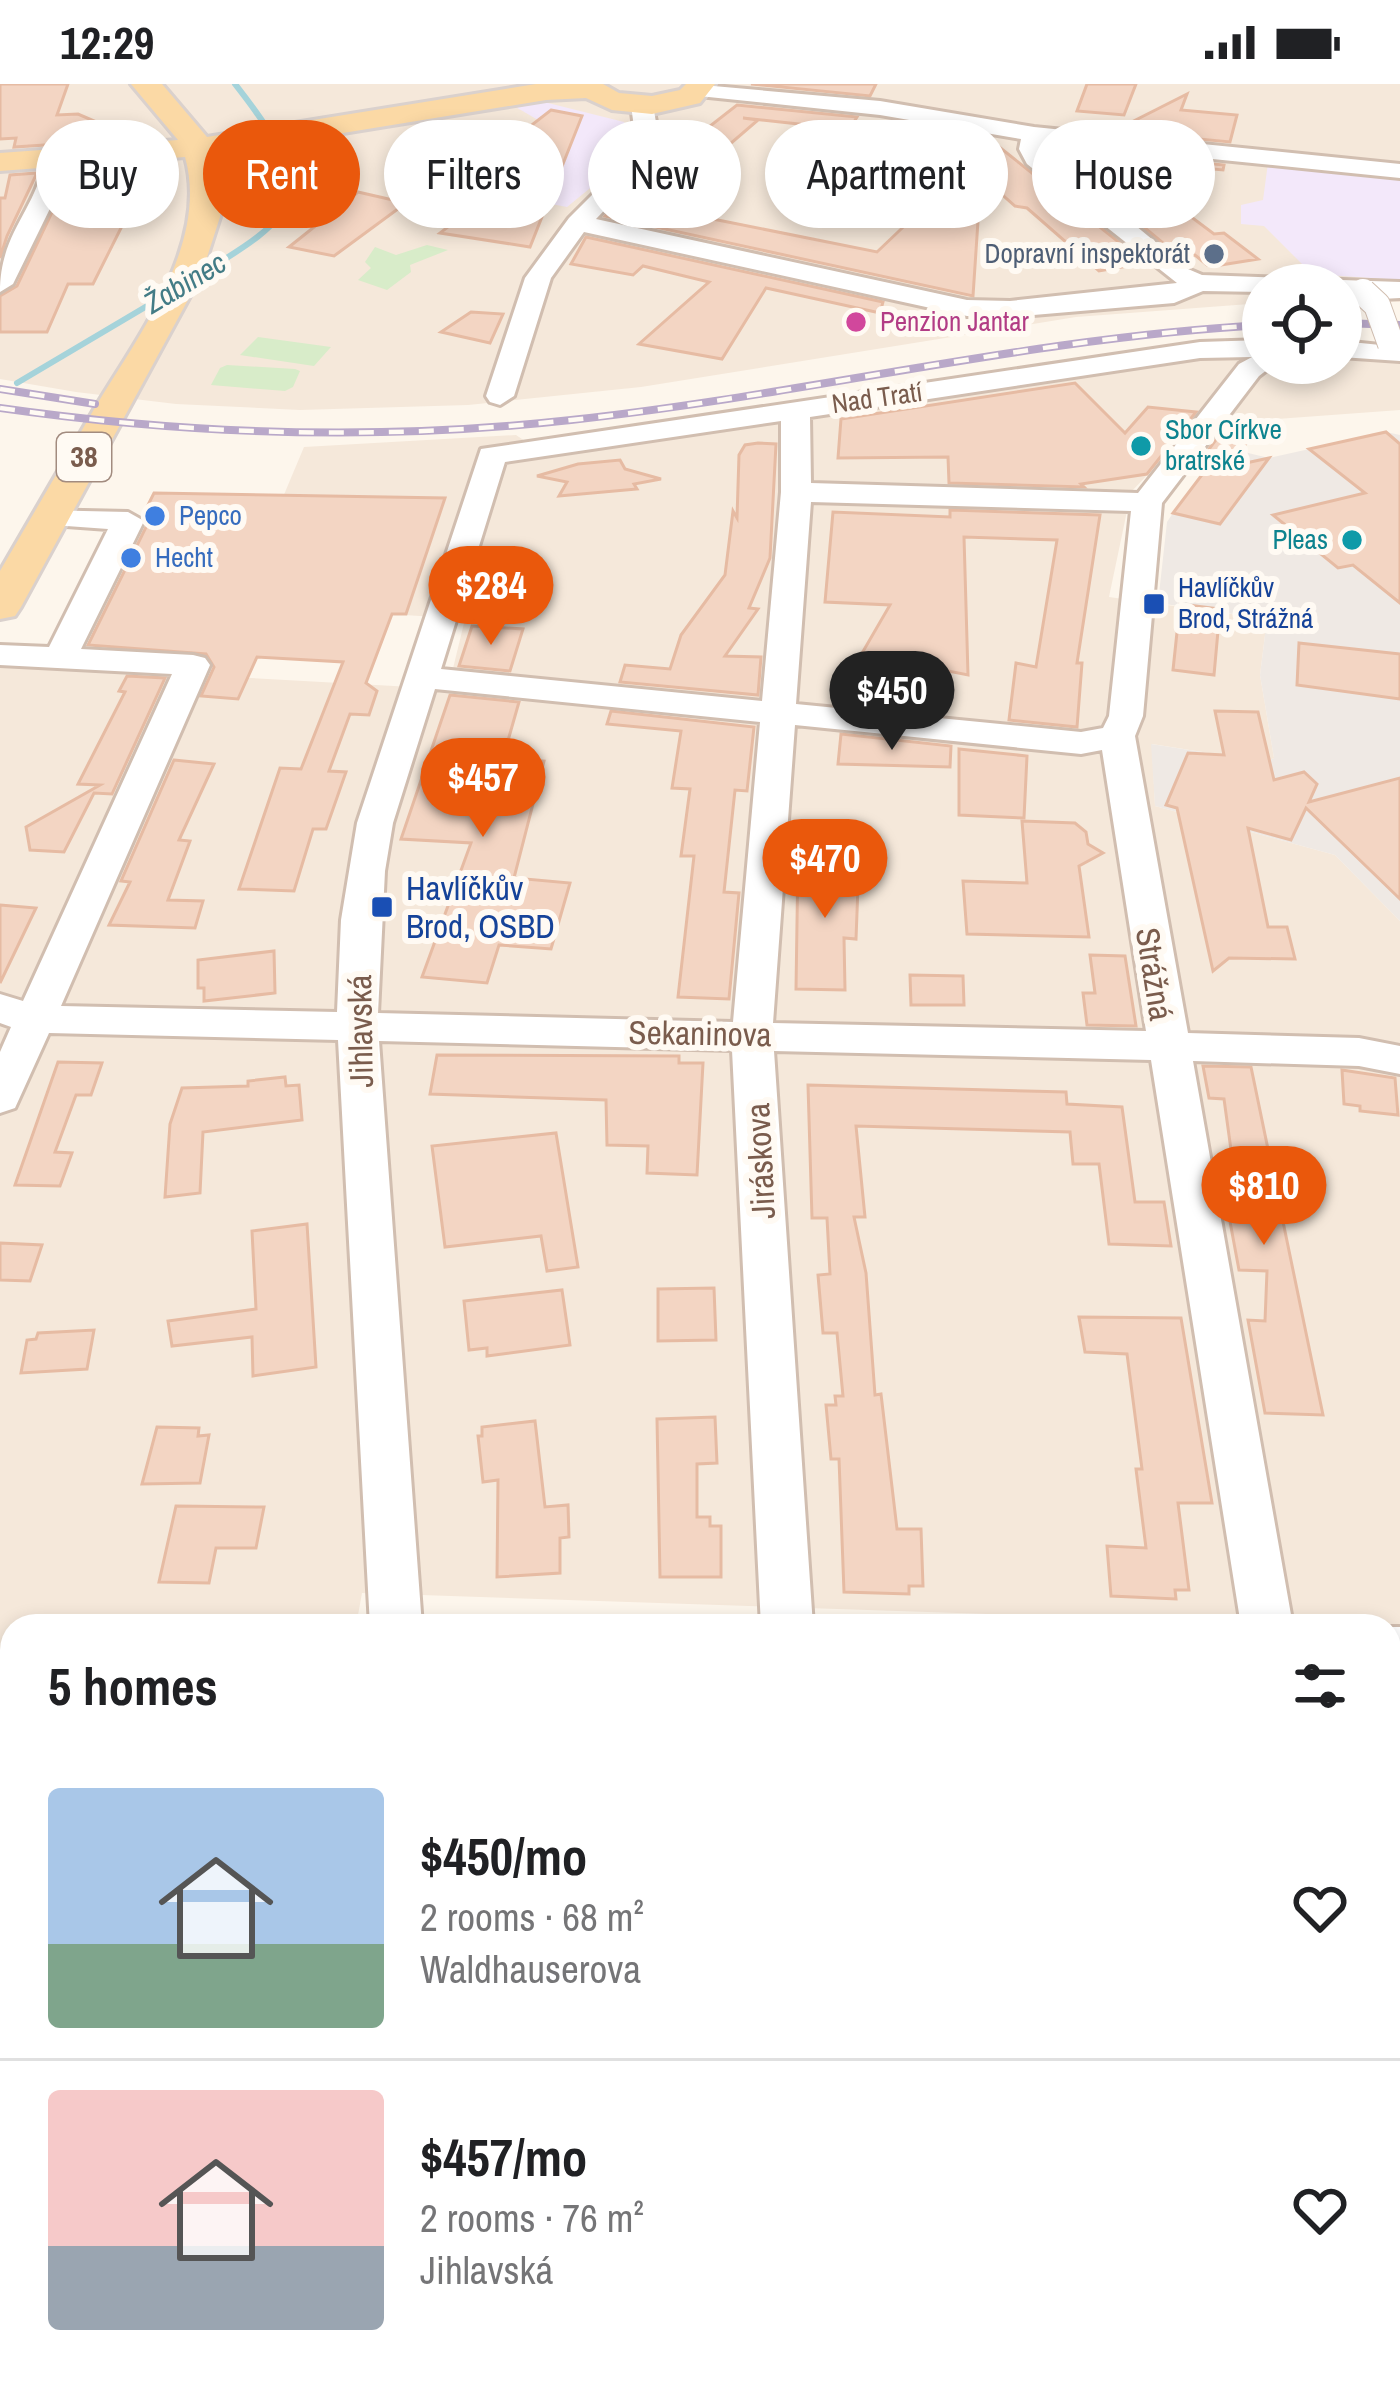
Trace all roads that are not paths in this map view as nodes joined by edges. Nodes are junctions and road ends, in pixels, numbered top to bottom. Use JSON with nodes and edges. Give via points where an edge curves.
{"nodes":[{"id":1,"x":591,"y":86,"type":"edge"},
{"id":2,"x":700,"y":87,"type":"edge"},
{"id":3,"x":735,"y":88,"type":"edge"},
{"id":4,"x":156,"y":96,"type":"edge"},
{"id":5,"x":642,"y":105,"type":"junction"},
{"id":6,"x":203,"y":121,"type":"edge"},
{"id":7,"x":360,"y":123,"type":"edge"},
{"id":8,"x":1032,"y":134,"type":"edge"},
{"id":9,"x":199,"y":146,"type":"junction"},
{"id":10,"x":203,"y":146,"type":"edge"},
{"id":11,"x":179,"y":148,"type":"edge"},
{"id":12,"x":1215,"y":152,"type":"edge"},
{"id":13,"x":36,"y":160,"type":"edge"},
{"id":14,"x":0,"y":162,"type":"edge"},
{"id":15,"x":203,"y":165,"type":"edge"},
{"id":16,"x":1400,"y":171,"type":"edge"},
{"id":17,"x":36,"y":211,"type":"edge"},
{"id":18,"x":578,"y":223,"type":"junction"},
{"id":19,"x":203,"y":228,"type":"edge"},
{"id":20,"x":1121,"y":228,"type":"edge"},
{"id":21,"x":1198,"y":283,"type":"junction"},
{"id":22,"x":0,"y":284,"type":"edge"},
{"id":23,"x":1242,"y":284,"type":"edge"},
{"id":24,"x":1362,"y":288,"type":"edge"},
{"id":25,"x":1400,"y":290,"type":"edge"},
{"id":26,"x":1362,"y":296,"type":"edge"},
{"id":27,"x":1242,"y":349,"type":"edge"},
{"id":28,"x":1362,"y":351,"type":"edge"},
{"id":29,"x":1392,"y":353,"type":"edge"},
{"id":30,"x":1362,"y":357,"type":"edge"},
{"id":31,"x":1242,"y":379,"type":"edge"},
{"id":32,"x":500,"y":396,"type":"dead end"},
{"id":33,"x":795,"y":410,"type":"junction"},
{"id":34,"x":491,"y":455,"type":"joint"},
{"id":35,"x":796,"y":493,"type":"junction"},
{"id":36,"x":1147,"y":502,"type":"junction"},
{"id":37,"x":50,"y":518,"type":"junction"},
{"id":38,"x":0,"y":607,"type":"edge"},
{"id":39,"x":0,"y":655,"type":"edge"},
{"id":40,"x":60,"y":658,"type":"junction"},
{"id":41,"x":424,"y":678,"type":"junction"},
{"id":42,"x":776,"y":713,"type":"junction"},
{"id":43,"x":1118,"y":736,"type":"junction"},
{"id":44,"x":16,"y":1013,"type":"edge"},
{"id":45,"x":355,"y":1026,"type":"junction"},
{"id":46,"x":752,"y":1034,"type":"junction"},
{"id":47,"x":1166,"y":1046,"type":"junction"},
{"id":48,"x":1400,"y":1060,"type":"edge"},
{"id":49,"x":0,"y":1098,"type":"edge"},
{"id":50,"x":396,"y":1614,"type":"edge"},
{"id":51,"x":787,"y":1614,"type":"edge"},
{"id":52,"x":1265,"y":1614,"type":"edge"}],
"edges":[{"from":1,"to":5,"type":"main road","via":[[605,99]]},
{"from":1,"to":7,"type":"main road"},
{"from":2,"to":3,"type":"street"},
{"from":2,"to":5,"type":"main road","via":[[682,100]]},
{"from":3,"to":8,"type":"street"},
{"from":4,"to":6,"type":"main road"},
{"from":4,"to":9,"type":"main road"},
{"from":5,"to":18,"type":"street","via":[[649,151]]},
{"from":9,"to":10,"type":"main road"},
{"from":9,"to":11,"type":"main road"},
{"from":9,"to":15,"type":"main road","number":"38"},
{"from":12,"to":16,"type":"street"},
{"from":13,"to":14,"type":"main road"},
{"from":17,"to":22,"type":"street"},
{"from":18,"to":21,"type":"street","via":[[967,308],[1174,295]]},
{"from":18,"to":32,"type":"street","via":[[538,278]]},
{"from":19,"to":37,"type":"main road","number":"38","via":[[170,309]]},
{"from":20,"to":21,"type":"street"},
{"from":21,"to":23,"type":"street"},
{"from":24,"to":25,"type":"street"},
{"from":26,"to":29,"type":"street","bridge":true,"via":[[1377,305]]},
{"from":27,"to":33,"type":"street","name":"Nad Tratí"},
{"from":28,"to":29,"type":"street"},
{"from":29,"to":30,"type":"street"},
{"from":31,"to":36,"type":"street"},
{"from":33,"to":34,"type":"street","name":"Nad Tratí"},
{"from":33,"to":35,"type":"street","name":"Jiráskova"},
{"from":34,"to":41,"type":"street","name":"Jihlavská"},
{"from":35,"to":36,"type":"street"},
{"from":35,"to":42,"type":"street","name":"Jiráskova"},
{"from":36,"to":43,"type":"street","name":"Strážná"},
{"from":37,"to":38,"type":"main road","number":"38"},
{"from":37,"to":40,"type":"street","via":[[128,521]]},
{"from":39,"to":40,"type":"street"},
{"from":40,"to":44,"type":"street","via":[[193,665]]},
{"from":41,"to":42,"type":"street"},
{"from":41,"to":45,"type":"street","name":"Jihlavská","via":[[370,844]]},
{"from":42,"to":43,"type":"street","via":[[1081,743]]},
{"from":42,"to":46,"type":"street","name":"Jiráskova"},
{"from":43,"to":47,"type":"street","name":"Strážná"},
{"from":44,"to":45,"type":"street","name":"Sekaninova"},
{"from":44,"to":49,"type":"street"},
{"from":45,"to":46,"type":"street","name":"Sekaninova"},
{"from":45,"to":50,"type":"street","name":"Jihlavská"},
{"from":46,"to":47,"type":"street","name":"Sekaninova"},
{"from":46,"to":51,"type":"street","name":"Jiráskova"},
{"from":47,"to":48,"type":"street","name":"Sekaninova"},
{"from":47,"to":52,"type":"street","name":"Strážná"}]}
